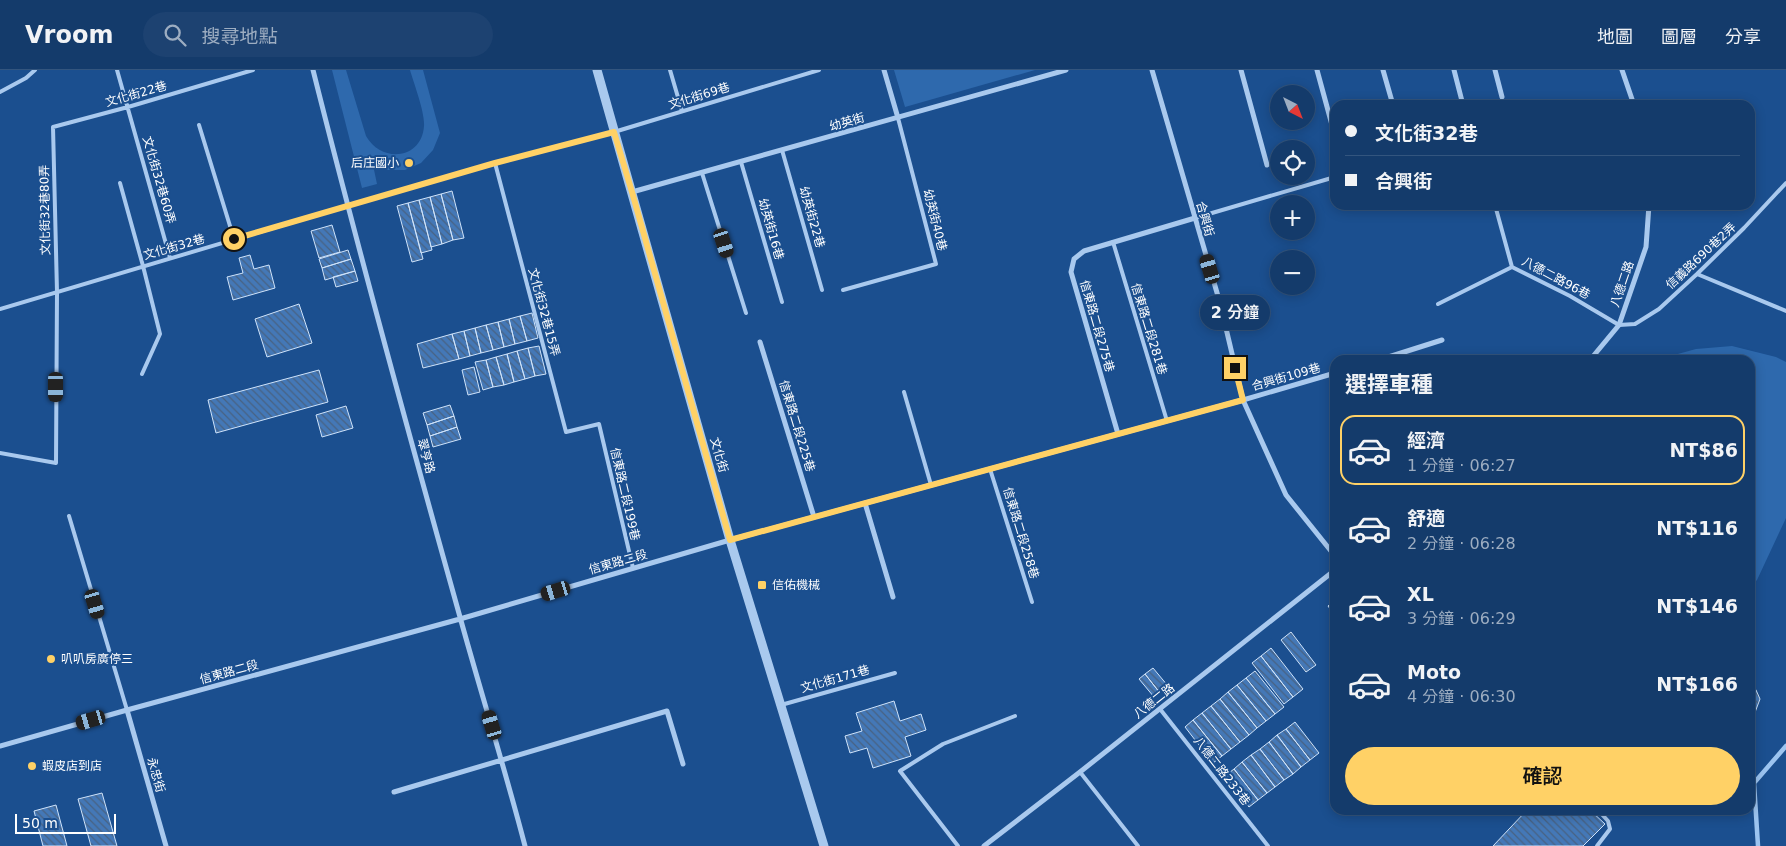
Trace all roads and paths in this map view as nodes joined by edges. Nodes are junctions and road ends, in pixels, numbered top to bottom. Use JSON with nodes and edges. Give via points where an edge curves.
{"nodes":[{"id":1,"x":35,"y":70,"type":"edge"},
{"id":2,"x":117,"y":70,"type":"edge"},
{"id":3,"x":253,"y":70,"type":"edge"},
{"id":4,"x":313,"y":70,"type":"edge"},
{"id":5,"x":596,"y":70,"type":"edge"},
{"id":6,"x":670,"y":70,"type":"edge"},
{"id":7,"x":819,"y":70,"type":"edge"},
{"id":8,"x":884,"y":70,"type":"edge"},
{"id":9,"x":1066,"y":70,"type":"edge"},
{"id":10,"x":1152,"y":70,"type":"edge"},
{"id":11,"x":1241,"y":70,"type":"edge"},
{"id":12,"x":1317,"y":70,"type":"edge"},
{"id":13,"x":1383,"y":70,"type":"edge"},
{"id":14,"x":1454,"y":70,"type":"edge"},
{"id":15,"x":1495,"y":70,"type":"edge"},
{"id":16,"x":1622,"y":70,"type":"edge"},
{"id":17,"x":0,"y":92,"type":"edge"},
{"id":18,"x":1502,"y":97,"type":"dead end"},
{"id":19,"x":1392,"y":100,"type":"edge"},
{"id":20,"x":1462,"y":100,"type":"edge"},
{"id":21,"x":1632,"y":100,"type":"edge"},
{"id":22,"x":128,"y":107,"type":"junction"},
{"id":23,"x":682,"y":111,"type":"junction"},
{"id":24,"x":898,"y":118,"type":"junction"},
{"id":25,"x":1330,"y":118,"type":"edge"},
{"id":26,"x":199,"y":124,"type":"dead end"},
{"id":27,"x":54,"y":127,"type":"joint"},
{"id":28,"x":614,"y":132,"type":"junction"},
{"id":29,"x":782,"y":150,"type":"junction"},
{"id":30,"x":741,"y":162,"type":"junction"},
{"id":31,"x":495,"y":163,"type":"junction"},
{"id":32,"x":1267,"y":165,"type":"dead end"},
{"id":33,"x":702,"y":173,"type":"junction"},
{"id":34,"x":1330,"y":178,"type":"edge"},
{"id":35,"x":120,"y":183,"type":"dead end"},
{"id":36,"x":1786,"y":183,"type":"edge"},
{"id":37,"x":632,"y":192,"type":"junction"},
{"id":38,"x":347,"y":206,"type":"junction"},
{"id":39,"x":1496,"y":210,"type":"edge"},
{"id":40,"x":1650,"y":210,"type":"edge"},
{"id":41,"x":1195,"y":218,"type":"junction"},
{"id":42,"x":234,"y":239,"type":"junction"},
{"id":43,"x":1113,"y":242,"type":"junction"},
{"id":44,"x":170,"y":258,"type":"junction"},
{"id":45,"x":143,"y":266,"type":"junction"},
{"id":46,"x":1512,"y":267,"type":"junction"},
{"id":47,"x":1697,"y":274,"type":"junction"},
{"id":48,"x":822,"y":290,"type":"dead end"},
{"id":49,"x":843,"y":290,"type":"dead end"},
{"id":50,"x":57,"y":292,"type":"junction"},
{"id":51,"x":782,"y":302,"type":"dead end"},
{"id":52,"x":1438,"y":304,"type":"dead end"},
{"id":53,"x":0,"y":309,"type":"edge"},
{"id":54,"x":1786,"y":311,"type":"edge"},
{"id":55,"x":746,"y":313,"type":"dead end"},
{"id":56,"x":1619,"y":325,"type":"junction"},
{"id":57,"x":1442,"y":340,"type":"dead end"},
{"id":58,"x":760,"y":342,"type":"dead end"},
{"id":59,"x":1394,"y":355,"type":"edge"},
{"id":60,"x":1594,"y":355,"type":"edge"},
{"id":61,"x":142,"y":374,"type":"dead end"},
{"id":62,"x":1330,"y":374,"type":"edge"},
{"id":63,"x":904,"y":392,"type":"dead end"},
{"id":64,"x":1243,"y":400,"type":"junction"},
{"id":65,"x":1167,"y":421,"type":"junction"},
{"id":66,"x":599,"y":424,"type":"joint"},
{"id":67,"x":1118,"y":434,"type":"junction"},
{"id":68,"x":0,"y":453,"type":"edge"},
{"id":69,"x":990,"y":469,"type":"junction"},
{"id":70,"x":931,"y":485,"type":"junction"},
{"id":71,"x":865,"y":503,"type":"junction"},
{"id":72,"x":69,"y":516,"type":"dead end"},
{"id":73,"x":814,"y":517,"type":"junction"},
{"id":74,"x":730,"y":540,"type":"junction"},
{"id":75,"x":1330,"y":550,"type":"edge"},
{"id":76,"x":633,"y":568,"type":"junction"},
{"id":77,"x":1330,"y":574,"type":"edge"},
{"id":78,"x":893,"y":597,"type":"dead end"},
{"id":79,"x":1032,"y":602,"type":"dead end"},
{"id":80,"x":460,"y":619,"type":"junction"},
{"id":81,"x":895,"y":673,"type":"dead end"},
{"id":82,"x":781,"y":705,"type":"junction"},
{"id":83,"x":1160,"y":709,"type":"junction"},
{"id":84,"x":127,"y":710,"type":"junction"},
{"id":85,"x":1015,"y":716,"type":"dead end"},
{"id":86,"x":0,"y":746,"type":"edge"},
{"id":87,"x":502,"y":760,"type":"junction"},
{"id":88,"x":683,"y":764,"type":"dead end"},
{"id":89,"x":1080,"y":772,"type":"junction"},
{"id":90,"x":394,"y":792,"type":"dead end"},
{"id":91,"x":1603,"y":815,"type":"edge"},
{"id":92,"x":166,"y":846,"type":"edge"},
{"id":93,"x":525,"y":846,"type":"edge"},
{"id":94,"x":824,"y":846,"type":"edge"},
{"id":95,"x":958,"y":846,"type":"edge"},
{"id":96,"x":984,"y":846,"type":"edge"},
{"id":97,"x":1138,"y":846,"type":"edge"},
{"id":98,"x":1268,"y":846,"type":"edge"},
{"id":99,"x":1597,"y":846,"type":"edge"}],
"edges":[{"from":1,"to":17,"type":"lane"},
{"from":2,"to":22,"type":"lane","name":"文化街32巷60弄"},
{"from":3,"to":22,"type":"lane","name":"文化街22巷"},
{"from":4,"to":38,"type":"street","name":"翠亨路"},
{"from":5,"to":28,"type":"street","name":"文化街"},
{"from":6,"to":23,"type":"lane"},
{"from":7,"to":23,"type":"lane","name":"文化街69巷"},
{"from":8,"to":24,"type":"street"},
{"from":9,"to":24,"type":"street","name":"幼英街"},
{"from":10,"to":41,"type":"street","name":"合興街"},
{"from":11,"to":32,"type":"street"},
{"from":12,"to":25,"type":"street"},
{"from":13,"to":19,"type":"street"},
{"from":14,"to":20,"type":"street"},
{"from":15,"to":18,"type":"street"},
{"from":16,"to":21,"type":"street"},
{"from":22,"to":27,"type":"lane","name":"文化街22巷"},
{"from":22,"to":44,"type":"lane","name":"文化街32巷60弄"},
{"from":23,"to":28,"type":"lane","name":"文化街69巷"},
{"from":24,"to":29,"type":"street","name":"幼英街"},
{"from":24,"to":49,"type":"lane","name":"幼英街40巷","via":[[936,264]]},
{"from":26,"to":42,"type":"lane"},
{"from":27,"to":50,"type":"lane","name":"文化街32巷80弄"},
{"from":28,"to":31,"type":"lane","name":"文化街32巷"},
{"from":28,"to":37,"type":"street","name":"文化街"},
{"from":29,"to":30,"type":"street","name":"幼英街"},
{"from":29,"to":48,"type":"lane","name":"幼英街22巷"},
{"from":30,"to":33,"type":"street","name":"幼英街"},
{"from":30,"to":51,"type":"lane","name":"幼英街16巷"},
{"from":31,"to":38,"type":"lane","name":"文化街32巷"},
{"from":31,"to":66,"type":"lane","name":"文化街32巷15弄","via":[[566,432]]},
{"from":33,"to":37,"type":"street","name":"幼英街"},
{"from":33,"to":55,"type":"lane"},
{"from":34,"to":41,"type":"lane"},
{"from":35,"to":45,"type":"lane"},
{"from":36,"to":47,"type":"lane","name":"信義路690巷2弄"},
{"from":37,"to":74,"type":"street","name":"文化街"},
{"from":38,"to":42,"type":"lane","name":"文化街32巷"},
{"from":38,"to":80,"type":"street","name":"翠亨路"},
{"from":39,"to":46,"type":"lane","name":"八德二路96巷"},
{"from":40,"to":56,"type":"street","name":"八德二路","via":[[1646,247]]},
{"from":41,"to":43,"type":"street","name":"信東路二段275巷"},
{"from":41,"to":64,"type":"street","name":"合興街"},
{"from":42,"to":44,"type":"lane","name":"文化街32巷"},
{"from":43,"to":65,"type":"lane","name":"信東路二段281巷"},
{"from":43,"to":67,"type":"street","name":"信東路二段275巷","via":[[1084,251],[1074,259],[1071,272]]},
{"from":44,"to":45,"type":"lane","name":"文化街32巷"},
{"from":45,"to":50,"type":"lane","name":"文化街32巷"},
{"from":45,"to":61,"type":"lane","via":[[160,334]]},
{"from":46,"to":52,"type":"lane"},
{"from":46,"to":56,"type":"lane","name":"八德二路96巷"},
{"from":47,"to":54,"type":"lane"},
{"from":47,"to":56,"type":"lane","name":"信義路690巷2弄","via":[[1659,309],[1636,324]]},
{"from":50,"to":53,"type":"lane","name":"文化街32巷"},
{"from":50,"to":68,"type":"lane","name":"文化街32巷80弄","via":[[56,463]]},
{"from":56,"to":60,"type":"street","name":"八德二路"},
{"from":57,"to":59,"type":"street"},
{"from":58,"to":73,"type":"street","name":"信東路二段225巷"},
{"from":62,"to":64,"type":"street","name":"合興街109巷"},
{"from":63,"to":70,"type":"lane"},
{"from":64,"to":65,"type":"street","name":"信東路二段"},
{"from":64,"to":75,"type":"street","name":"合興街","via":[[1286,495]]},
{"from":65,"to":67,"type":"street","name":"信東路二段"},
{"from":66,"to":76,"type":"lane","name":"信東路二段199巷"},
{"from":67,"to":69,"type":"street","name":"信東路二段"},
{"from":69,"to":70,"type":"street","name":"信東路二段"},
{"from":69,"to":79,"type":"lane","name":"信東路二段258巷"},
{"from":70,"to":71,"type":"street","name":"信東路二段"},
{"from":71,"to":73,"type":"street","name":"信東路二段"},
{"from":71,"to":78,"type":"street"},
{"from":72,"to":84,"type":"lane"},
{"from":73,"to":74,"type":"street","name":"信東路二段"},
{"from":74,"to":76,"type":"street","name":"信東路二段"},
{"from":74,"to":82,"type":"street","name":"文化街"},
{"from":76,"to":80,"type":"street","name":"信東路二段"},
{"from":77,"to":83,"type":"street","name":"八德二路"},
{"from":80,"to":84,"type":"street","name":"信東路二段"},
{"from":80,"to":87,"type":"street","name":"翠亨路"},
{"from":81,"to":82,"type":"lane","name":"文化街171巷"},
{"from":82,"to":94,"type":"street","name":"文化街"},
{"from":83,"to":89,"type":"street","name":"八德二路"},
{"from":83,"to":98,"type":"lane","name":"八德二路233巷"},
{"from":84,"to":86,"type":"street","name":"信東路二段"},
{"from":84,"to":92,"type":"street","name":"永忠街"},
{"from":85,"to":95,"type":"lane","via":[[943,744],[900,771]]},
{"from":87,"to":88,"type":"street","via":[[667,710]]},
{"from":87,"to":90,"type":"street"},
{"from":87,"to":93,"type":"street","name":"翠亨路"},
{"from":89,"to":96,"type":"street","name":"八德二路"},
{"from":89,"to":97,"type":"lane"},
{"from":91,"to":99,"type":"lane","via":[[1610,829]]}]}
